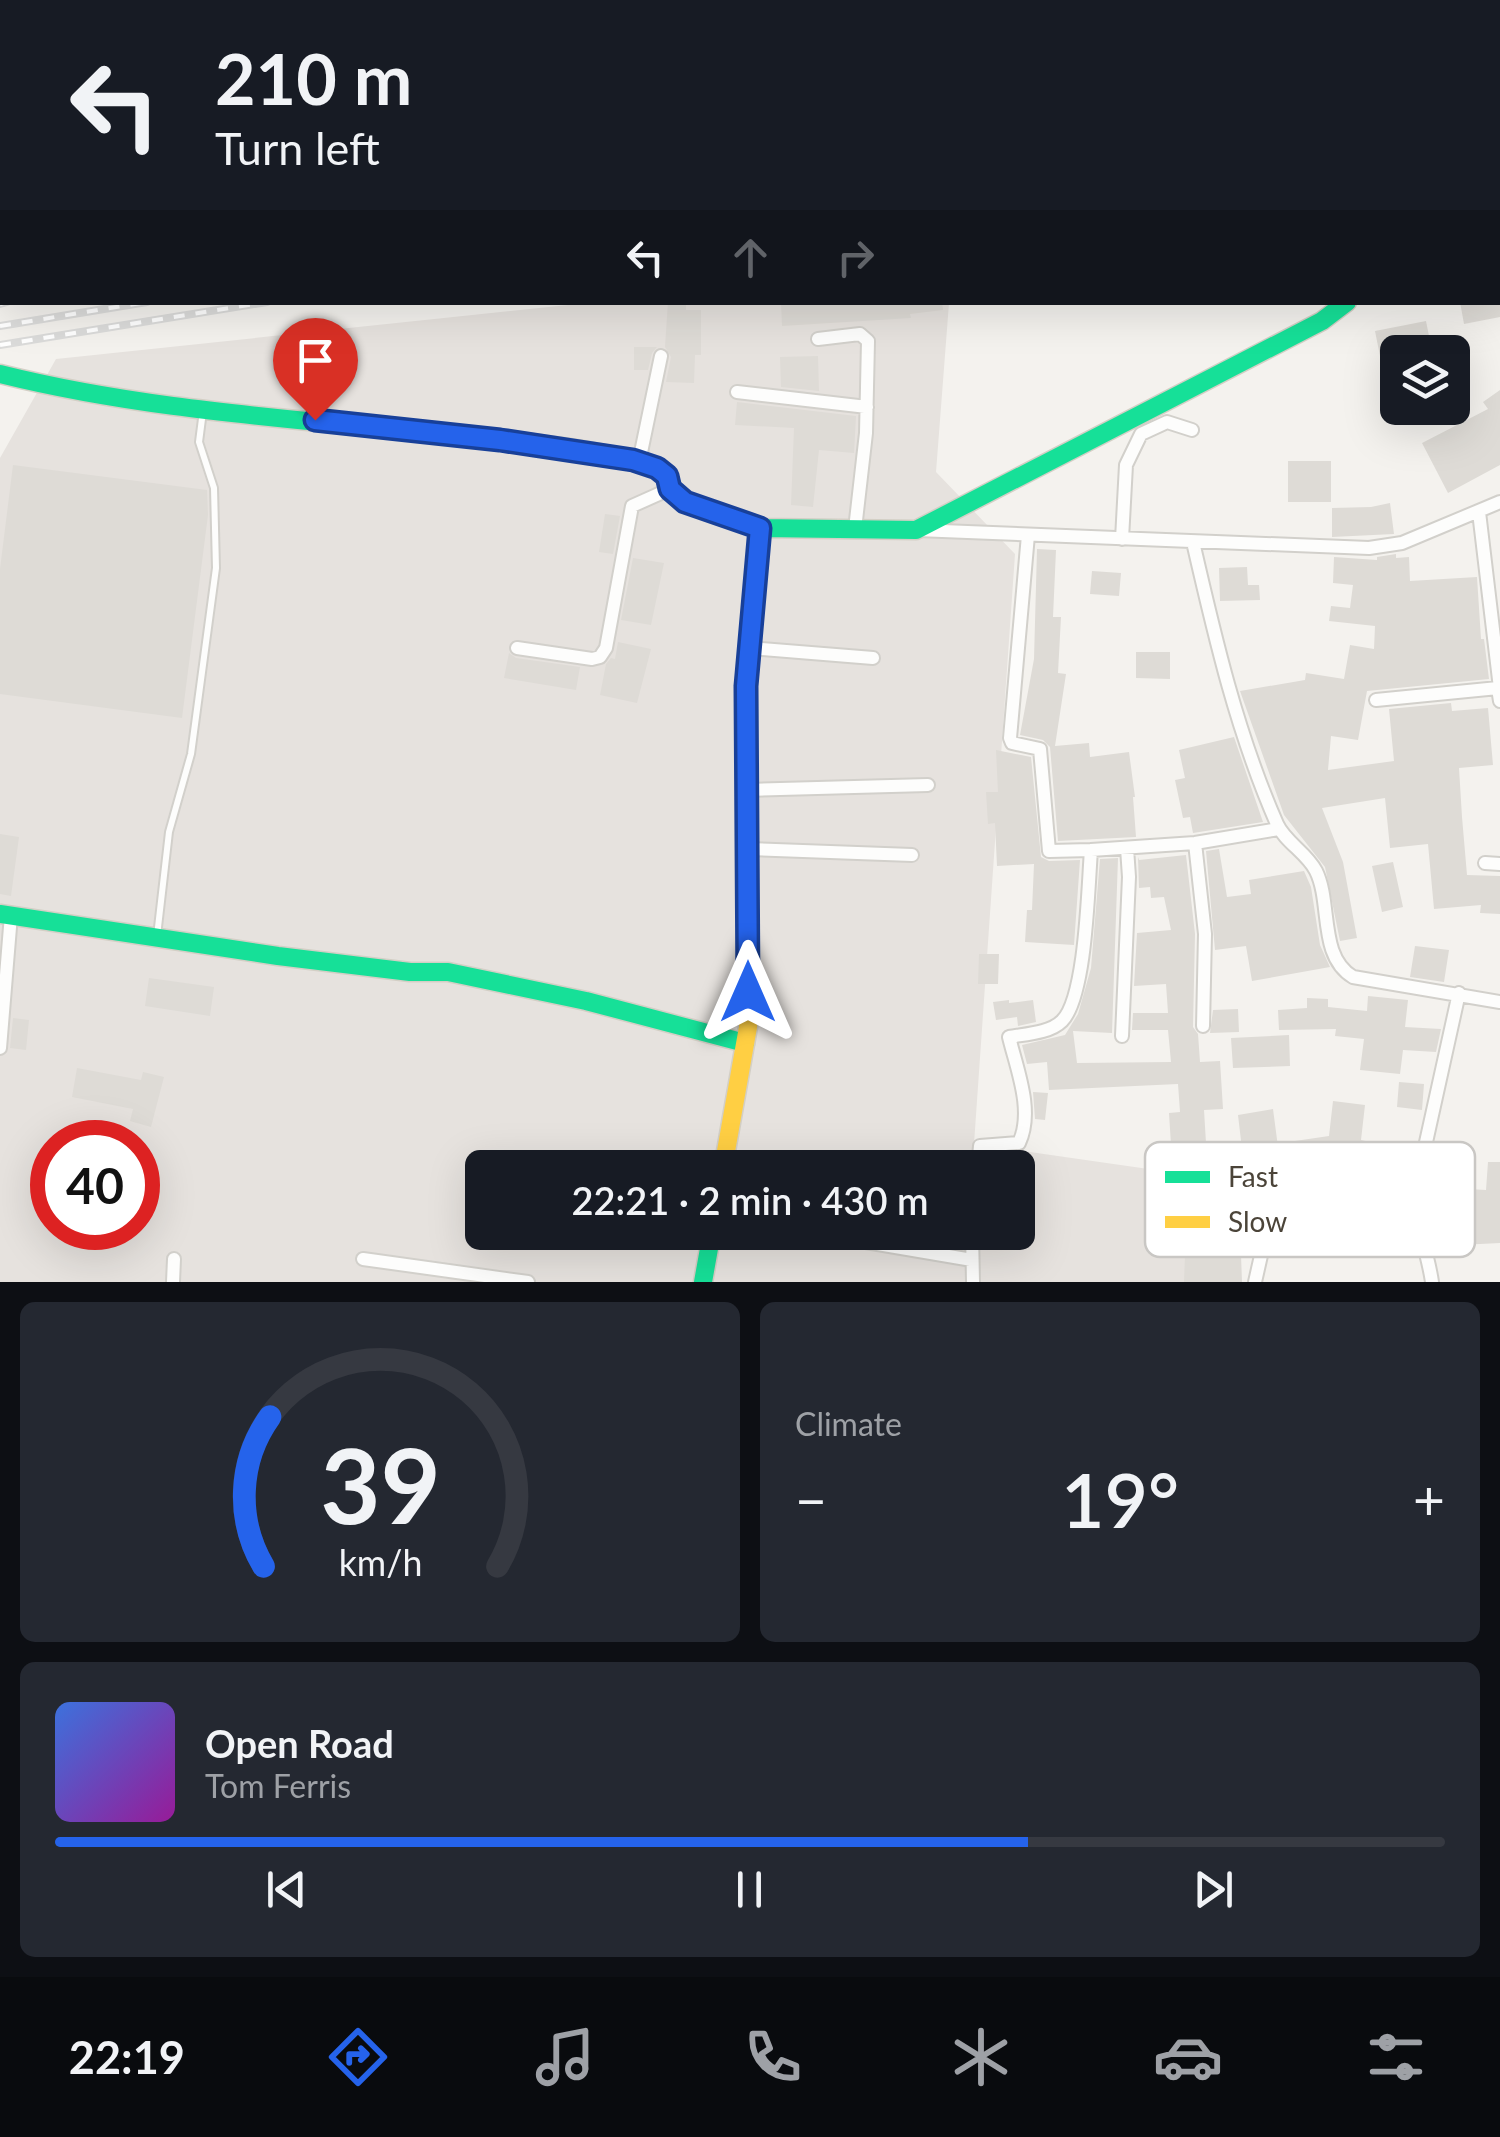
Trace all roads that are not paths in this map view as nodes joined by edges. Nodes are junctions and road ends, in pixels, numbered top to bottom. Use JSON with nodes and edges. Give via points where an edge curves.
{"nodes":[{"id":1,"x":1343,"y":305,"type":"edge"},
{"id":2,"x":818,"y":339,"type":"dead end"},
{"id":3,"x":660,"y":356,"type":"dead end"},
{"id":4,"x":0,"y":374,"type":"edge"},
{"id":5,"x":737,"y":392,"type":"dead end"},
{"id":6,"x":867,"y":407,"type":"junction"},
{"id":7,"x":203,"y":410,"type":"junction"},
{"id":8,"x":1192,"y":430,"type":"dead end"},
{"id":9,"x":639,"y":462,"type":"junction"},
{"id":10,"x":670,"y":489,"type":"junction"},
{"id":11,"x":1500,"y":502,"type":"edge"},
{"id":12,"x":1479,"y":512,"type":"junction"},
{"id":13,"x":760,"y":528,"type":"junction"},
{"id":14,"x":855,"y":529,"type":"junction"},
{"id":15,"x":916,"y":530,"type":"junction"},
{"id":16,"x":1028,"y":535,"type":"junction"},
{"id":17,"x":1122,"y":539,"type":"junction"},
{"id":18,"x":1192,"y":542,"type":"junction"},
{"id":19,"x":518,"y":648,"type":"dead end"},
{"id":20,"x":750,"y":648,"type":"junction"},
{"id":21,"x":874,"y":658,"type":"dead end"},
{"id":22,"x":1499,"y":692,"type":"edge"},
{"id":23,"x":1376,"y":700,"type":"dead end"},
{"id":24,"x":928,"y":785,"type":"dead end"},
{"id":25,"x":747,"y":790,"type":"junction"},
{"id":26,"x":1279,"y":828,"type":"junction"},
{"id":27,"x":1195,"y":843,"type":"junction"},
{"id":28,"x":1127,"y":848,"type":"junction"},
{"id":29,"x":747,"y":849,"type":"junction"},
{"id":30,"x":1091,"y":850,"type":"junction"},
{"id":31,"x":912,"y":854,"type":"dead end"},
{"id":32,"x":1485,"y":863,"type":"dead end"},
{"id":33,"x":1500,"y":864,"type":"edge"},
{"id":34,"x":6,"y":914,"type":"edge"},
{"id":35,"x":157,"y":936,"type":"junction"},
{"id":36,"x":1459,"y":993,"type":"junction"},
{"id":37,"x":1500,"y":1002,"type":"edge"},
{"id":38,"x":1203,"y":1026,"type":"dead end"},
{"id":39,"x":1122,"y":1036,"type":"dead end"},
{"id":40,"x":745,"y":1043,"type":"junction"},
{"id":41,"x":0,"y":1048,"type":"edge"},
{"id":42,"x":1426,"y":1142,"type":"edge"},
{"id":43,"x":726,"y":1150,"type":"edge"},
{"id":44,"x":980,"y":1150,"type":"edge"},
{"id":45,"x":709,"y":1250,"type":"edge"},
{"id":46,"x":913,"y":1250,"type":"edge"},
{"id":47,"x":972,"y":1250,"type":"edge"},
{"id":48,"x":1261,"y":1257,"type":"edge"},
{"id":49,"x":1428,"y":1257,"type":"edge"},
{"id":50,"x":174,"y":1259,"type":"dead end"},
{"id":51,"x":363,"y":1259,"type":"dead end"},
{"id":52,"x":972,"y":1260,"type":"junction"},
{"id":53,"x":173,"y":1282,"type":"edge"},
{"id":54,"x":528,"y":1282,"type":"edge"},
{"id":55,"x":704,"y":1282,"type":"edge"},
{"id":56,"x":973,"y":1282,"type":"edge"},
{"id":57,"x":1255,"y":1282,"type":"edge"},
{"id":58,"x":1432,"y":1282,"type":"edge"}],
"edges":[{"from":1,"to":15,"type":"street","via":[[1322,322]]},
{"from":2,"to":6,"type":"street","via":[[867,337]]},
{"from":3,"to":9,"type":"street"},
{"from":4,"to":7,"type":"street"},
{"from":5,"to":6,"type":"street"},
{"from":6,"to":14,"type":"street"},
{"from":7,"to":9,"type":"street","via":[[500,440]]},
{"from":7,"to":35,"type":"lane","via":[[199,442],[214,488],[216,568]]},
{"from":8,"to":17,"type":"street","via":[[1166,422],[1141,434],[1126,465]]},
{"from":9,"to":10,"type":"street","via":[[667,476]]},
{"from":10,"to":13,"type":"street","via":[[685,502]]},
{"from":10,"to":19,"type":"street","via":[[632,506],[603,654]]},
{"from":11,"to":12,"type":"street"},
{"from":12,"to":18,"type":"street","via":[[1369,548]]},
{"from":12,"to":22,"type":"street"},
{"from":13,"to":14,"type":"street"},
{"from":13,"to":20,"type":"street"},
{"from":14,"to":15,"type":"street"},
{"from":15,"to":16,"type":"street"},
{"from":16,"to":17,"type":"street"},
{"from":16,"to":30,"type":"street","via":[[1010,738],[1040,749],[1048,851]]},
{"from":17,"to":18,"type":"street"},
{"from":18,"to":26,"type":"street","via":[[1229,698]]},
{"from":20,"to":21,"type":"street"},
{"from":20,"to":25,"type":"street"},
{"from":22,"to":23,"type":"street"},
{"from":24,"to":25,"type":"street"},
{"from":25,"to":29,"type":"street"},
{"from":26,"to":27,"type":"street"},
{"from":26,"to":36,"type":"street","via":[[1318,874],[1341,970]]},
{"from":27,"to":28,"type":"street"},
{"from":27,"to":38,"type":"street","via":[[1206,934]]},
{"from":28,"to":30,"type":"street"},
{"from":28,"to":39,"type":"street"},
{"from":29,"to":31,"type":"street"},
{"from":29,"to":40,"type":"street"},
{"from":30,"to":44,"type":"street","via":[[1079,982],[1066,1018],[1054,1028],[1010,1037],[1026,1129],[1018,1144]]},
{"from":32,"to":33,"type":"street"},
{"from":34,"to":35,"type":"street"},
{"from":34,"to":41,"type":"street"},
{"from":35,"to":40,"type":"street","via":[[391,970],[448,972]]},
{"from":36,"to":37,"type":"street"},
{"from":36,"to":42,"type":"street"},
{"from":40,"to":43,"type":"street"},
{"from":45,"to":55,"type":"street"},
{"from":46,"to":52,"type":"street"},
{"from":47,"to":52,"type":"street"},
{"from":48,"to":57,"type":"street"},
{"from":49,"to":58,"type":"street"},
{"from":50,"to":53,"type":"street"},
{"from":51,"to":54,"type":"street"},
{"from":52,"to":56,"type":"street"}]}
